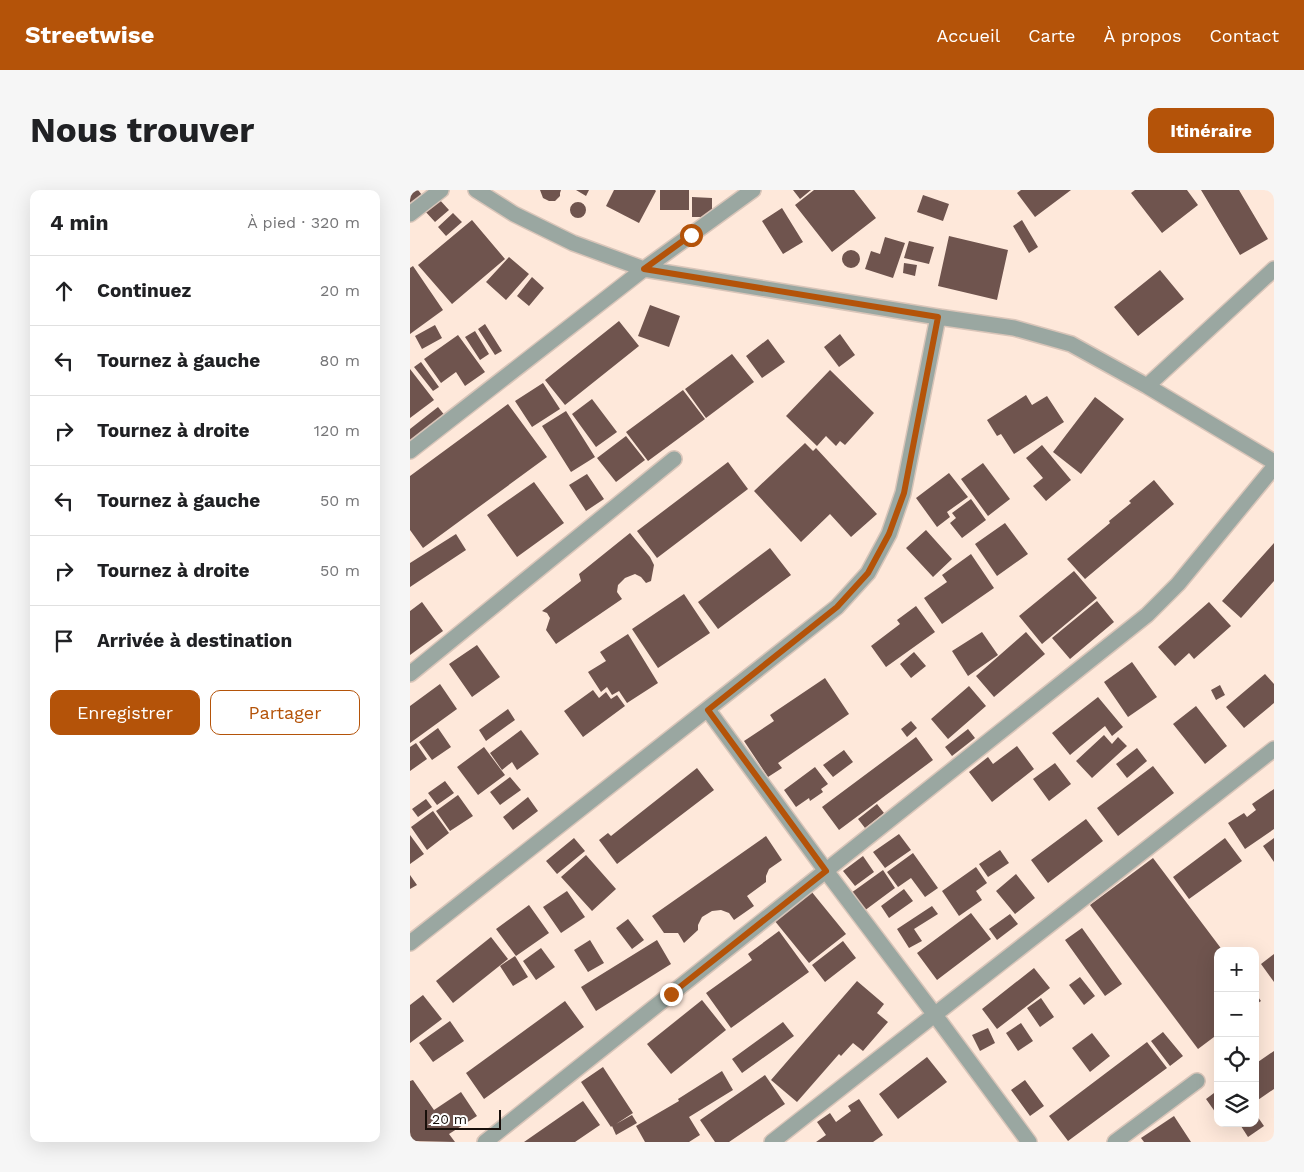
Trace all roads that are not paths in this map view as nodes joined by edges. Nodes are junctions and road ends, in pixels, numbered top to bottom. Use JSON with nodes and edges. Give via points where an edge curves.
{"nodes":[{"id":1,"x":440,"y":190,"type":"edge"},
{"id":2,"x":476,"y":190,"type":"edge"},
{"id":3,"x":753,"y":190,"type":"edge"},
{"id":4,"x":410,"y":214,"type":"edge"},
{"id":5,"x":644,"y":269,"type":"junction"},
{"id":6,"x":1274,"y":269,"type":"edge"},
{"id":7,"x":938,"y":317,"type":"junction"},
{"id":8,"x":1147,"y":386,"type":"junction"},
{"id":9,"x":410,"y":451,"type":"edge"},
{"id":10,"x":674,"y":459,"type":"dead end"},
{"id":11,"x":1274,"y":462,"type":"edge"},
{"id":12,"x":1274,"y":466,"type":"edge"},
{"id":13,"x":410,"y":674,"type":"edge"},
{"id":14,"x":708,"y":710,"type":"junction"},
{"id":15,"x":1274,"y":749,"type":"edge"},
{"id":16,"x":826,"y":871,"type":"junction"},
{"id":17,"x":410,"y":943,"type":"edge"},
{"id":18,"x":935,"y":1015,"type":"junction"},
{"id":19,"x":1197,"y":1081,"type":"dead end"},
{"id":20,"x":485,"y":1142,"type":"edge"},
{"id":21,"x":772,"y":1142,"type":"edge"},
{"id":22,"x":1028,"y":1142,"type":"edge"},
{"id":23,"x":1115,"y":1142,"type":"edge"}],
"edges":[{"from":1,"to":4,"type":"street"},
{"from":2,"to":5,"type":"street","via":[[514,214],[573,243]]},
{"from":3,"to":5,"type":"street"},
{"from":5,"to":7,"type":"street"},
{"from":5,"to":9,"type":"street"},
{"from":6,"to":8,"type":"street"},
{"from":7,"to":8,"type":"street","via":[[1014,328],[1071,344]]},
{"from":7,"to":14,"type":"street","via":[[904,493],[889,534],[868,573],[837,607]]},
{"from":8,"to":11,"type":"street"},
{"from":10,"to":13,"type":"street"},
{"from":12,"to":16,"type":"street","via":[[1178,584],[1146,615]]},
{"from":14,"to":16,"type":"street"},
{"from":14,"to":17,"type":"street"},
{"from":15,"to":18,"type":"street"},
{"from":16,"to":18,"type":"street"},
{"from":16,"to":20,"type":"street"},
{"from":18,"to":21,"type":"street"},
{"from":18,"to":22,"type":"street"},
{"from":19,"to":23,"type":"street"}]}
